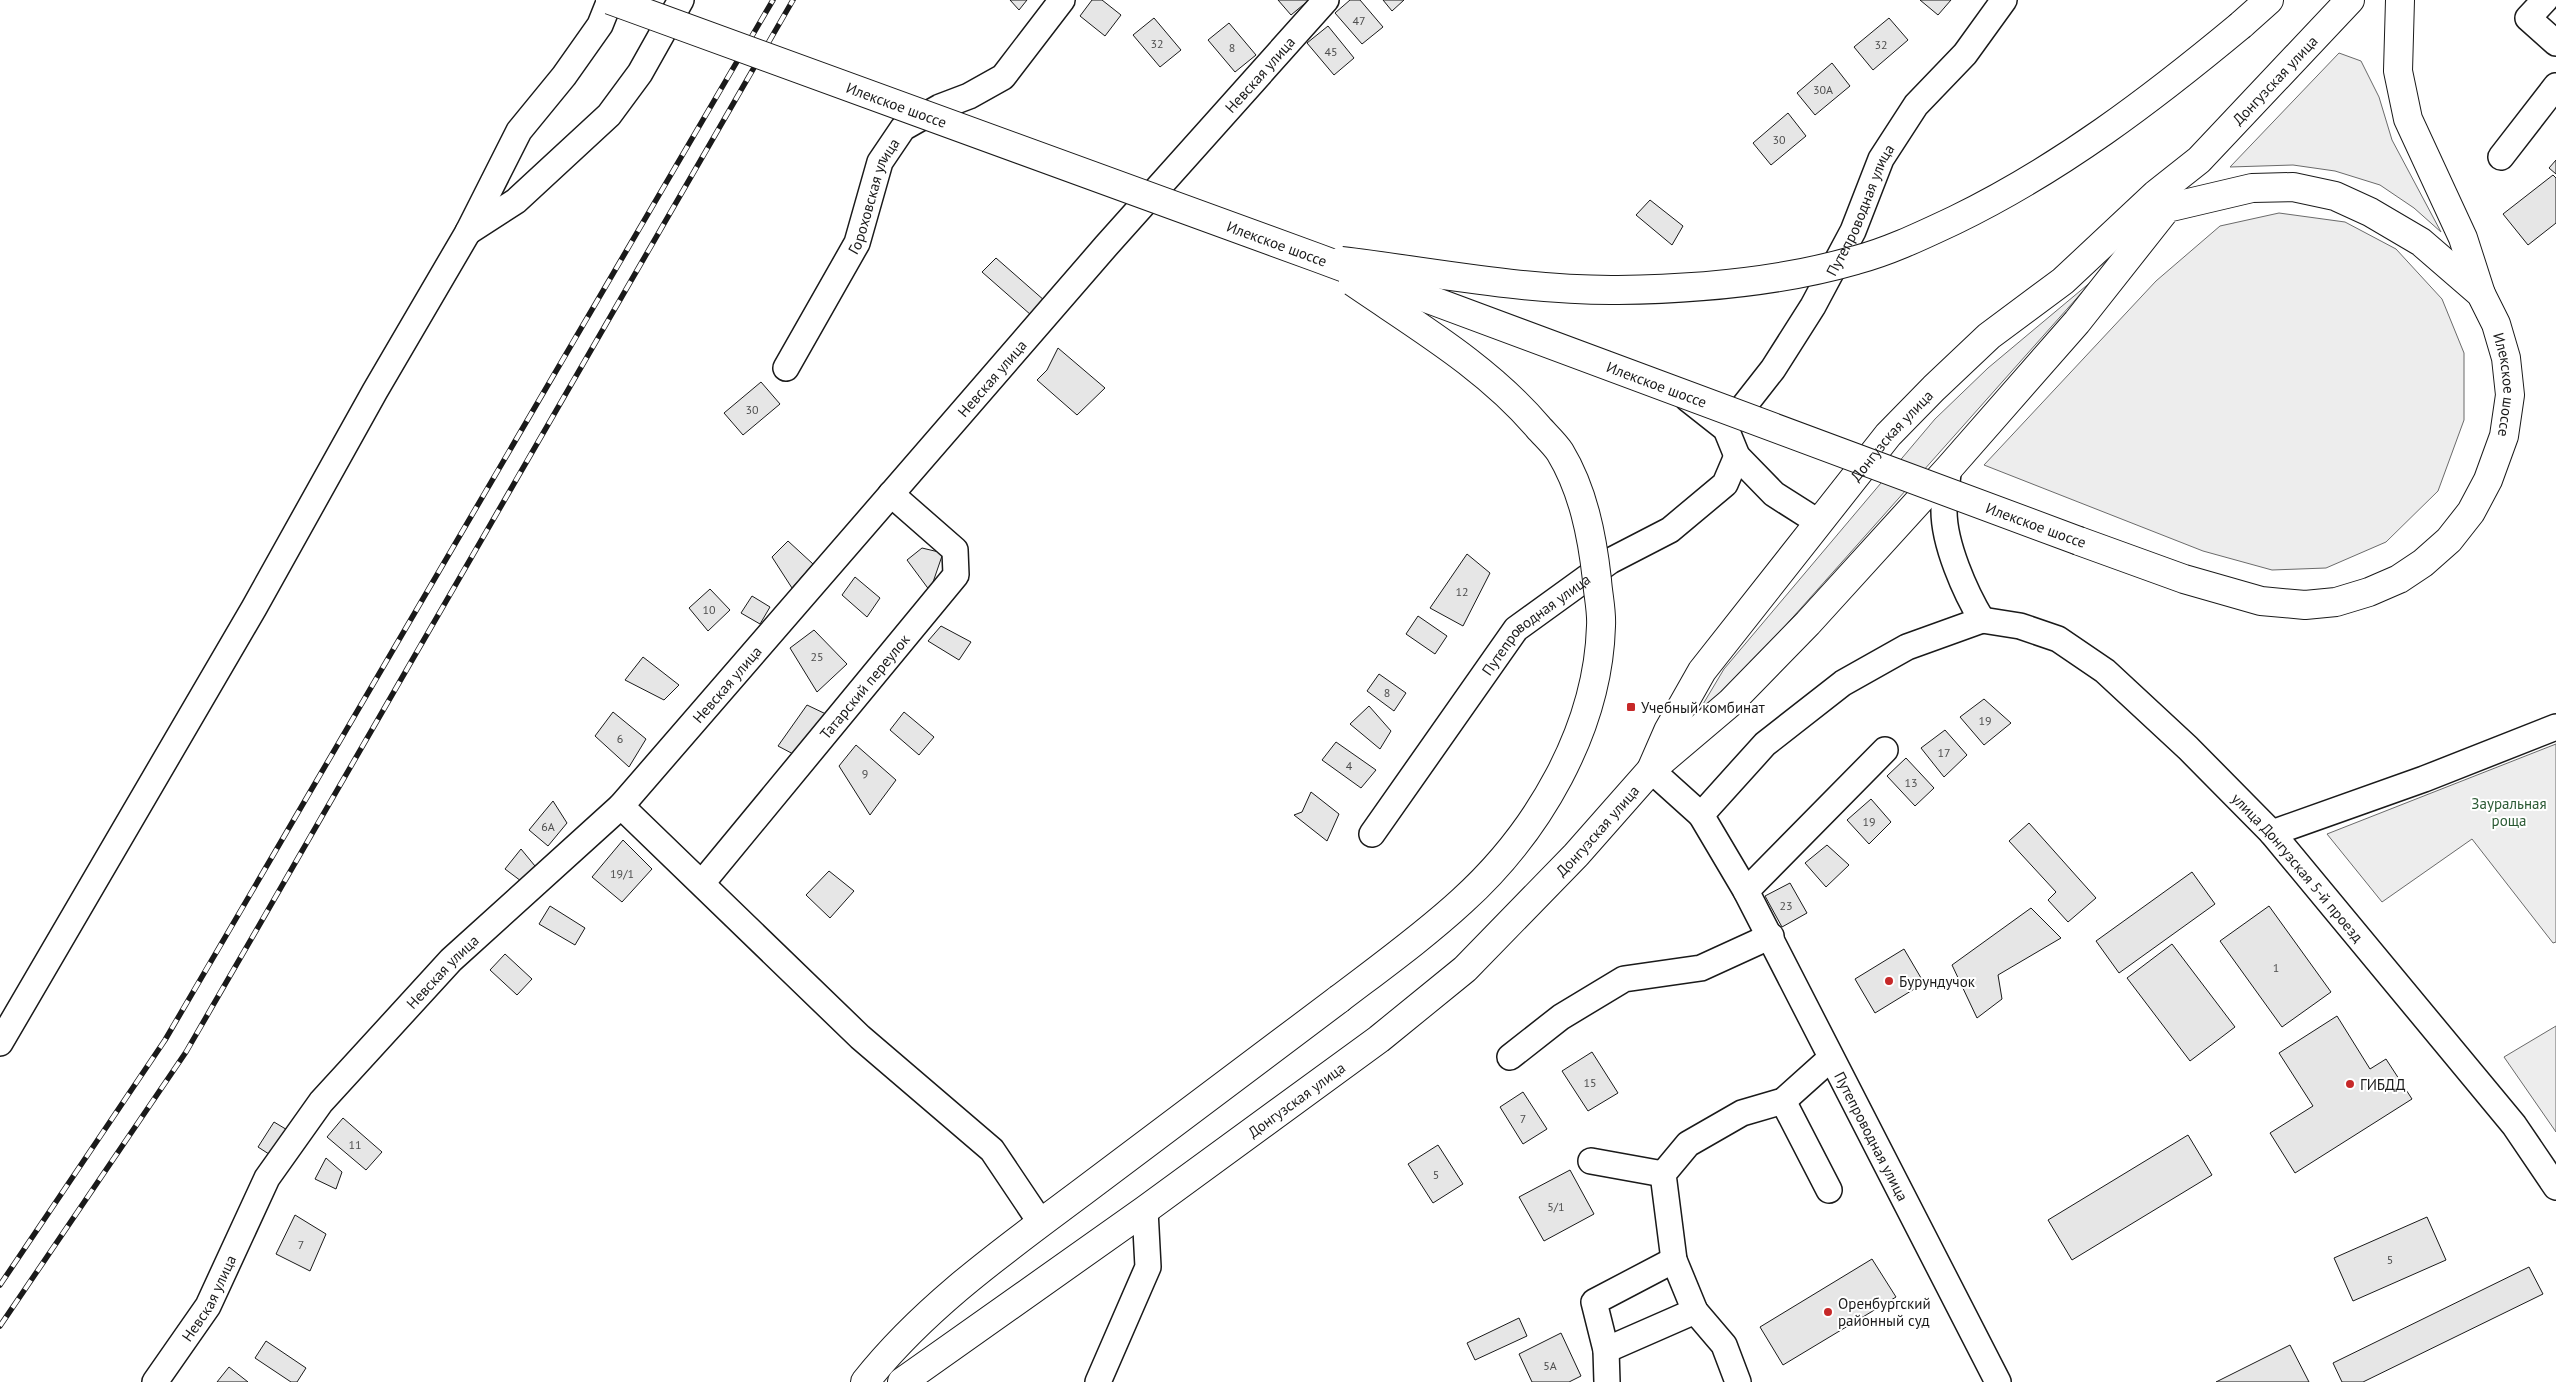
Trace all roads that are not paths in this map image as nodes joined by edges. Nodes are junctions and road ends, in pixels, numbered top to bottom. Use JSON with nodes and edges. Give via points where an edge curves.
{"nodes":[{"id":1,"x":610,"y":0,"type":"edge"},
{"id":2,"x":682,"y":0,"type":"edge"},
{"id":3,"x":1062,"y":0,"type":"edge"},
{"id":4,"x":1326,"y":0,"type":"edge"},
{"id":5,"x":2004,"y":0,"type":"edge"},
{"id":6,"x":2269,"y":0,"type":"edge"},
{"id":7,"x":2350,"y":0,"type":"edge"},
{"id":8,"x":2400,"y":0,"type":"edge"},
{"id":9,"x":2545,"y":0,"type":"edge"},
{"id":10,"x":2556,"y":44,"type":"edge"},
{"id":11,"x":2556,"y":86,"type":"edge"},
{"id":12,"x":940,"y":106,"type":"junction"},
{"id":13,"x":2502,"y":157,"type":"dead end"},
{"id":14,"x":2199,"y":160,"type":"junction"},
{"id":15,"x":1161,"y":187,"type":"junction"},
{"id":16,"x":2167,"y":208,"type":"junction"},
{"id":17,"x":468,"y":232,"type":"junction"},
{"id":18,"x":1318,"y":258,"type":"junction"},
{"id":19,"x":2482,"y":294,"type":"junction"},
{"id":20,"x":786,"y":368,"type":"dead end"},
{"id":21,"x":1726,"y":429,"type":"junction"},
{"id":22,"x":1737,"y":456,"type":"junction"},
{"id":23,"x":1949,"y":468,"type":"junction"},
{"id":24,"x":891,"y":494,"type":"junction"},
{"id":25,"x":1818,"y":522,"type":"junction"},
{"id":26,"x":1982,"y":620,"type":"junction"},
{"id":27,"x":2556,"y":727,"type":"edge"},
{"id":28,"x":1885,"y":750,"type":"dead end"},
{"id":29,"x":1651,"y":770,"type":"junction"},
{"id":30,"x":621,"y":806,"type":"junction"},
{"id":31,"x":1701,"y":815,"type":"junction"},
{"id":32,"x":2272,"y":833,"type":"junction"},
{"id":33,"x":1372,"y":834,"type":"dead end"},
{"id":34,"x":702,"y":883,"type":"junction"},
{"id":35,"x":1746,"y":891,"type":"junction"},
{"id":36,"x":1771,"y":936,"type":"junction"},
{"id":37,"x":0,"y":1043,"type":"edge"},
{"id":38,"x":1510,"y":1056,"type":"dead end"},
{"id":39,"x":1831,"y":1058,"type":"junction"},
{"id":40,"x":1783,"y":1101,"type":"junction"},
{"id":41,"x":1592,"y":1161,"type":"dead end"},
{"id":42,"x":1663,"y":1174,"type":"junction"},
{"id":43,"x":2556,"y":1187,"type":"edge"},
{"id":44,"x":1829,"y":1190,"type":"dead end"},
{"id":45,"x":1145,"y":1210,"type":"junction"},
{"id":46,"x":1041,"y":1223,"type":"junction"},
{"id":47,"x":1674,"y":1260,"type":"junction"},
{"id":48,"x":1695,"y":1311,"type":"junction"},
{"id":49,"x":1606,"y":1350,"type":"junction"},
{"id":50,"x":155,"y":1382,"type":"edge"},
{"id":51,"x":865,"y":1382,"type":"edge"},
{"id":52,"x":902,"y":1382,"type":"edge"},
{"id":53,"x":1098,"y":1382,"type":"edge"},
{"id":54,"x":1607,"y":1382,"type":"edge"},
{"id":55,"x":1738,"y":1382,"type":"edge"},
{"id":56,"x":1998,"y":1382,"type":"edge"}],
"edges":[{"from":1,"to":17,"type":"street","via":[[600,25],[519,131]]},
{"from":1,"to":18,"type":"main road","name":"Илекское шоссе","bridge":true},
{"from":2,"to":17,"type":"street","via":[[640,73],[608,115],[516,201]]},
{"from":3,"to":12,"type":"street","name":"Гороховская улица","via":[[1003,77],[970,96]]},
{"from":4,"to":15,"type":"street","name":"Невская улица"},
{"from":5,"to":21,"type":"street","name":"Путепроводная улица","via":[[1965,54],[1916,105],[1881,159],[1854,231],[1813,306],[1773,369]]},
{"from":6,"to":18,"type":"main road","bridge":true,"via":[[2167,86],[2057,163],[1944,226],[1856,260],[1792,274],[1703,286],[1617,290],[1527,286]]},
{"from":7,"to":14,"type":"main road","name":"Донгузская улица"},
{"from":8,"to":19,"type":"main road","name":"Илекское шоссе","via":[[2398,70],[2408,119],[2463,238]]},
{"from":9,"to":10,"type":"street","via":[[2528,18]]},
{"from":11,"to":13,"type":"street"},
{"from":12,"to":15,"type":"street"},
{"from":12,"to":20,"type":"street","name":"Гороховская улица","via":[[904,128],[880,162],[857,244]]},
{"from":14,"to":16,"type":"main road","name":"Донгузская улица"},
{"from":14,"to":25,"type":"main road","name":"Донгузская улица","via":[[2156,194],[2063,281],[1989,336],[1934,388],[1888,435]]},
{"from":15,"to":21,"type":"street","via":[[1665,380]]},
{"from":15,"to":24,"type":"street","name":"Невская улица"},
{"from":16,"to":19,"type":"main road","via":[[2252,188],[2293,187],[2335,196],[2421,242]]},
{"from":16,"to":23,"type":"main road","name":"Донгузская улица","via":[[2077,322]]},
{"from":17,"to":37,"type":"street","via":[[244,626]]},
{"from":18,"to":19,"type":"main road","name":"Илекское шоссе","bridge":true,"via":[[2184,580],[2261,601],[2305,605],[2336,602],[2399,579],[2449,540],[2471,512],[2488,480],[2504,436],[2510,395],[2506,358],[2496,324]]},
{"from":18,"to":46,"type":"main road","bridge":true,"via":[[1486,375],[1529,416],[1559,451],[1586,511],[1595,561],[1602,625],[1594,685],[1573,748],[1543,804],[1507,853],[1464,899],[1410,946]]},
{"from":21,"to":22,"type":"street"},
{"from":22,"to":25,"type":"street","via":[[1774,494]]},
{"from":22,"to":33,"type":"street","name":"Путепроводная улица","via":[[1725,484],[1670,530],[1610,561],[1516,629]]},
{"from":23,"to":26,"type":"street","via":[[1944,512],[1951,548],[1966,593]]},
{"from":23,"to":29,"type":"main road","name":"Донгузская улица","via":[[1808,623],[1730,702]]},
{"from":24,"to":30,"type":"street","name":"Невская улица"},
{"from":24,"to":34,"type":"street","name":"Татарский переулок","via":[[955,550],[956,575]]},
{"from":25,"to":29,"type":"main road","name":"Донгузская улица","via":[[1702,671],[1668,731]]},
{"from":26,"to":31,"type":"street","via":[[1907,647],[1843,683],[1765,744]]},
{"from":26,"to":32,"type":"street","name":"улица Донгузская 5-й проезд","via":[[2020,626],[2058,639],[2105,671],[2188,748]]},
{"from":27,"to":32,"type":"street","via":[[2424,779]]},
{"from":28,"to":35,"type":"street"},
{"from":29,"to":31,"type":"street","name":"Путепроводная улица"},
{"from":29,"to":45,"type":"main road","name":"Донгузская улица","via":[[1576,855],[1465,969],[1379,1038]]},
{"from":30,"to":34,"type":"street"},
{"from":30,"to":50,"type":"street","name":"Невская улица","via":[[451,960],[321,1102],[267,1178],[208,1306]]},
{"from":31,"to":35,"type":"street","name":"Путепроводная улица"},
{"from":32,"to":43,"type":"street","name":"улица Донгузская 5-й проезд","via":[[2514,1126]]},
{"from":34,"to":46,"type":"street","via":[[860,1038],[992,1150]]},
{"from":35,"to":36,"type":"street","name":"Путепроводная улица"},
{"from":36,"to":38,"type":"street","via":[[1701,968],[1624,979],[1561,1017]]},
{"from":36,"to":39,"type":"street","name":"Путепроводная улица"},
{"from":39,"to":40,"type":"street"},
{"from":39,"to":56,"type":"street","name":"Путепроводная улица"},
{"from":40,"to":42,"type":"street","via":[[1742,1113],[1688,1144]]},
{"from":40,"to":44,"type":"street"},
{"from":41,"to":42,"type":"street"},
{"from":42,"to":47,"type":"street"},
{"from":45,"to":52,"type":"main road","name":"Донгузская улица"},
{"from":45,"to":53,"type":"street","via":[[1148,1267]]},
{"from":46,"to":51,"type":"main road","via":[[952,1294],[885,1356]]},
{"from":47,"to":48,"type":"street"},
{"from":47,"to":49,"type":"street","via":[[1594,1302]]},
{"from":48,"to":49,"type":"street"},
{"from":48,"to":55,"type":"street","via":[[1724,1345]]},
{"from":49,"to":54,"type":"street"}]}
